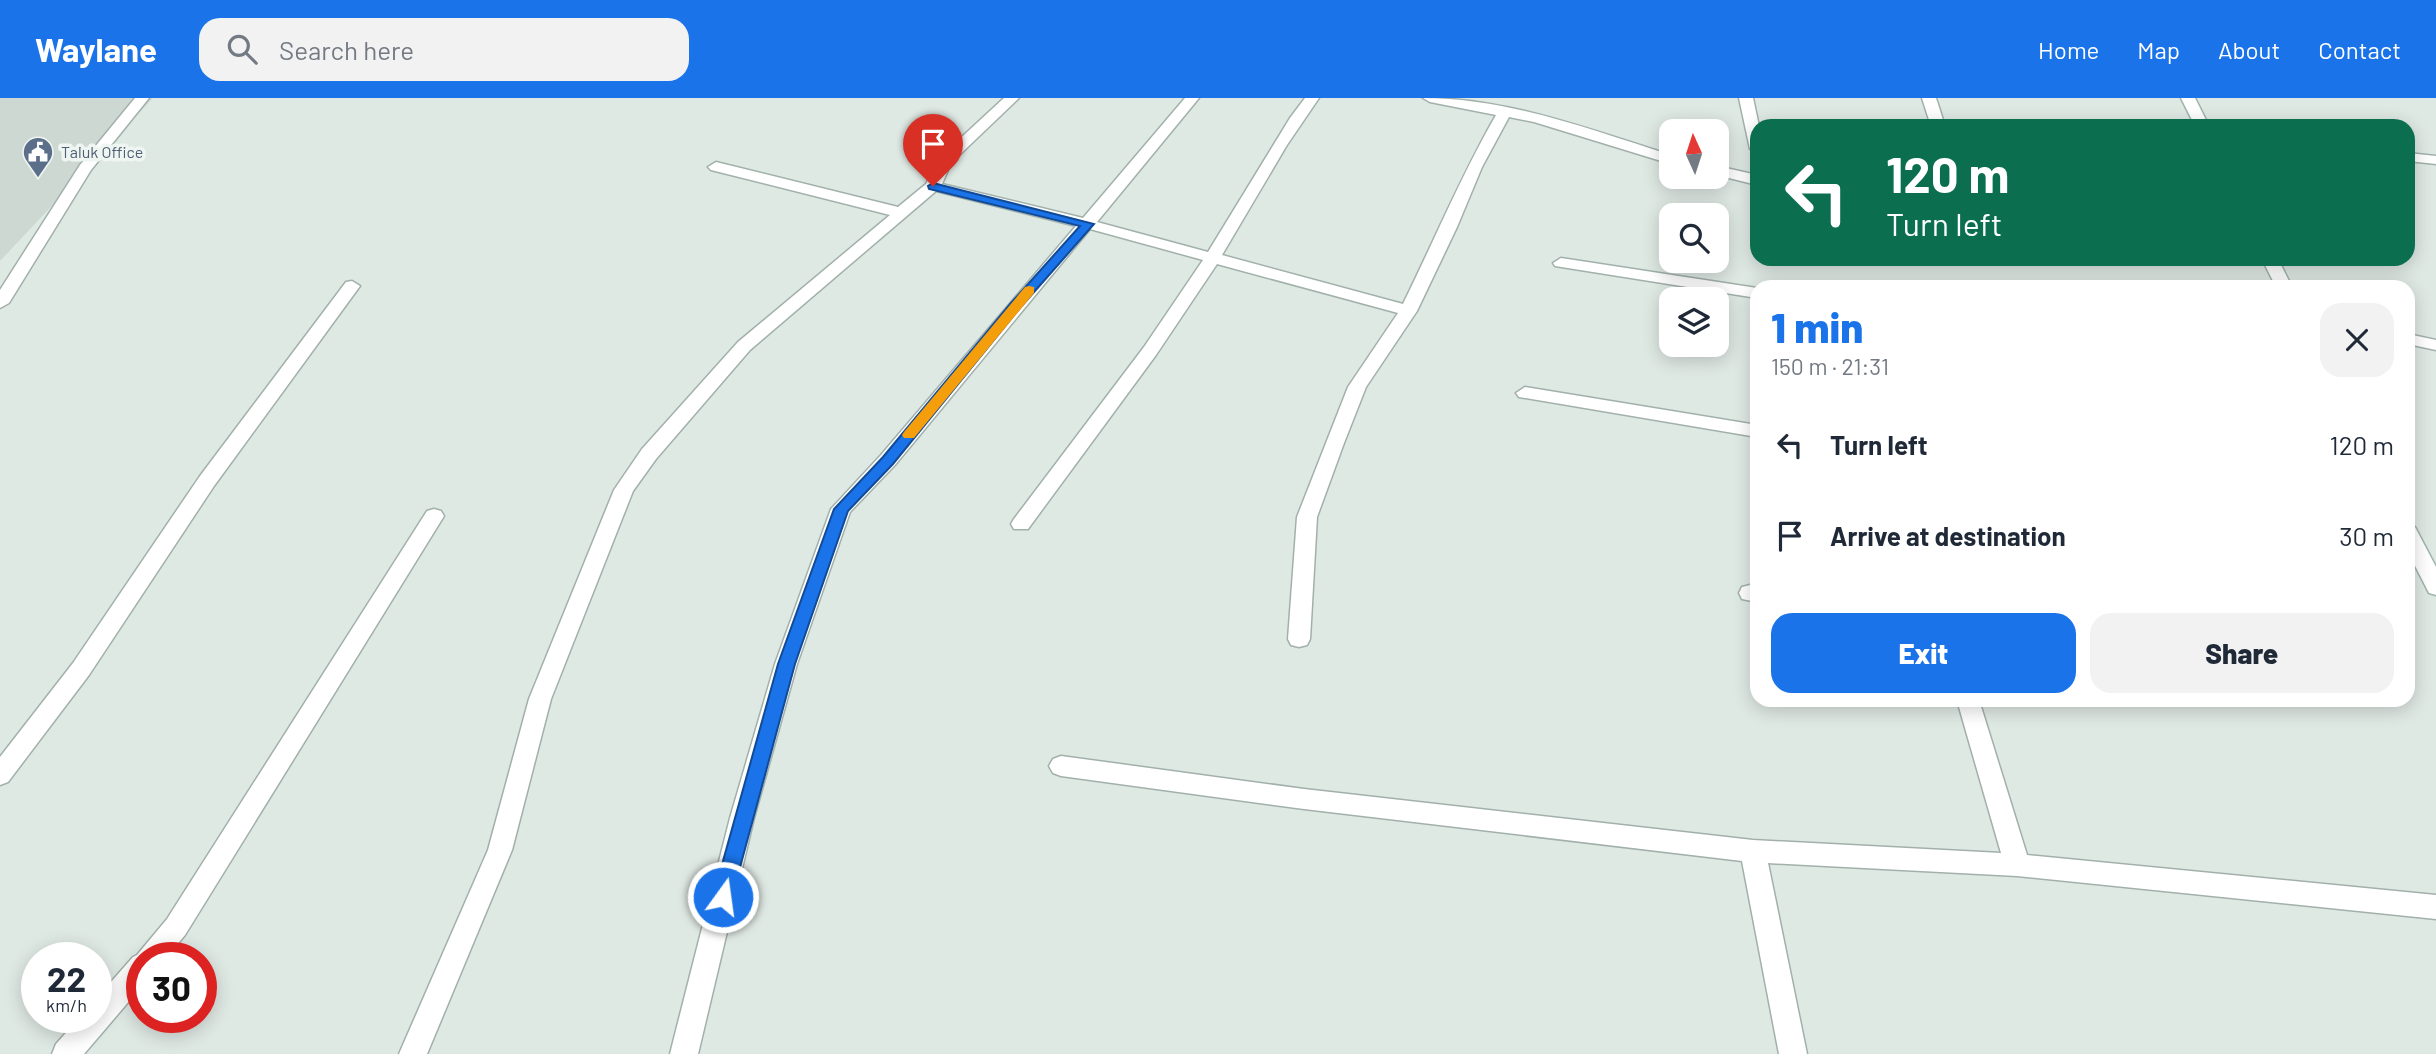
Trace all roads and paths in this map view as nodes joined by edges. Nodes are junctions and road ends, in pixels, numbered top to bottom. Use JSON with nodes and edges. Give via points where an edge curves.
{"nodes":[{"id":1,"x":142,"y":98,"type":"edge"},
{"id":2,"x":1012,"y":98,"type":"edge"},
{"id":3,"x":1192,"y":98,"type":"edge"},
{"id":4,"x":1312,"y":98,"type":"edge"},
{"id":5,"x":1430,"y":98,"type":"edge"},
{"id":6,"x":1746,"y":98,"type":"edge"},
{"id":7,"x":1929,"y":98,"type":"edge"},
{"id":8,"x":2188,"y":98,"type":"edge"},
{"id":9,"x":1505,"y":112,"type":"junction"},
{"id":10,"x":1751,"y":119,"type":"edge"},
{"id":11,"x":1936,"y":119,"type":"edge"},
{"id":12,"x":2202,"y":119,"type":"edge"},
{"id":13,"x":1659,"y":156,"type":"edge"},
{"id":14,"x":2415,"y":158,"type":"edge"},
{"id":15,"x":2436,"y":160,"type":"edge"},
{"id":16,"x":716,"y":167,"type":"dead end"},
{"id":17,"x":1729,"y":174,"type":"edge"},
{"id":18,"x":1750,"y":178,"type":"edge"},
{"id":19,"x":933,"y":186,"type":"junction"},
{"id":20,"x":902,"y":212,"type":"junction"},
{"id":21,"x":1088,"y":224,"type":"junction"},
{"id":22,"x":1210,"y":257,"type":"junction"},
{"id":23,"x":1561,"y":263,"type":"dead end"},
{"id":24,"x":352,"y":286,"type":"dead end"},
{"id":25,"x":1750,"y":292,"type":"edge"},
{"id":26,"x":0,"y":303,"type":"edge"},
{"id":27,"x":1408,"y":311,"type":"junction"},
{"id":28,"x":2415,"y":340,"type":"edge"},
{"id":29,"x":2436,"y":345,"type":"edge"},
{"id":30,"x":1525,"y":393,"type":"dead end"},
{"id":31,"x":1750,"y":430,"type":"edge"},
{"id":32,"x":434,"y":516,"type":"dead end"},
{"id":33,"x":1021,"y":523,"type":"dead end"},
{"id":34,"x":2415,"y":547,"type":"edge"},
{"id":35,"x":2436,"y":587,"type":"edge"},
{"id":36,"x":1299,"y":639,"type":"dead end"},
{"id":37,"x":1970,"y":707,"type":"edge"},
{"id":38,"x":1060,"y":766,"type":"dead end"},
{"id":39,"x":0,"y":775,"type":"edge"},
{"id":40,"x":1754,"y":851,"type":"junction"},
{"id":41,"x":2017,"y":865,"type":"junction"},
{"id":42,"x":2436,"y":907,"type":"edge"},
{"id":43,"x":163,"y":942,"type":"edge"},
{"id":44,"x":126,"y":985,"type":"edge"},
{"id":45,"x":66,"y":1054,"type":"edge"},
{"id":46,"x":412,"y":1054,"type":"edge"},
{"id":47,"x":684,"y":1054,"type":"edge"},
{"id":48,"x":1793,"y":1054,"type":"edge"}],
"edges":[{"from":1,"to":26,"type":"street","via":[[85,168]]},
{"from":2,"to":19,"type":"street","via":[[944,161]]},
{"from":3,"to":21,"type":"street"},
{"from":4,"to":22,"type":"street"},
{"from":5,"to":9,"type":"street"},
{"from":6,"to":10,"type":"street"},
{"from":7,"to":11,"type":"street"},
{"from":8,"to":12,"type":"street"},
{"from":9,"to":13,"type":"street"},
{"from":9,"to":27,"type":"street","via":[[1474,167]]},
{"from":14,"to":15,"type":"street"},
{"from":16,"to":20,"type":"street"},
{"from":17,"to":18,"type":"street"},
{"from":19,"to":20,"type":"street"},
{"from":19,"to":21,"type":"street"},
{"from":20,"to":46,"type":"street","via":[[744,346],[649,454],[624,490],[540,699],[500,850]]},
{"from":21,"to":22,"type":"street"},
{"from":21,"to":47,"type":"street","via":[[841,509],[786,664],[742,818]]},
{"from":22,"to":27,"type":"street"},
{"from":22,"to":33,"type":"street","via":[[1153,345]]},
{"from":23,"to":25,"type":"street"},
{"from":24,"to":39,"type":"street","via":[[207,481],[81,669]]},
{"from":27,"to":36,"type":"street","via":[[1357,387],[1307,517]]},
{"from":28,"to":29,"type":"street"},
{"from":30,"to":31,"type":"street"},
{"from":32,"to":43,"type":"street"},
{"from":34,"to":35,"type":"street"},
{"from":37,"to":41,"type":"street"},
{"from":38,"to":40,"type":"street"},
{"from":40,"to":41,"type":"street"},
{"from":40,"to":48,"type":"street"},
{"from":41,"to":42,"type":"street"},
{"from":44,"to":45,"type":"street"}]}
